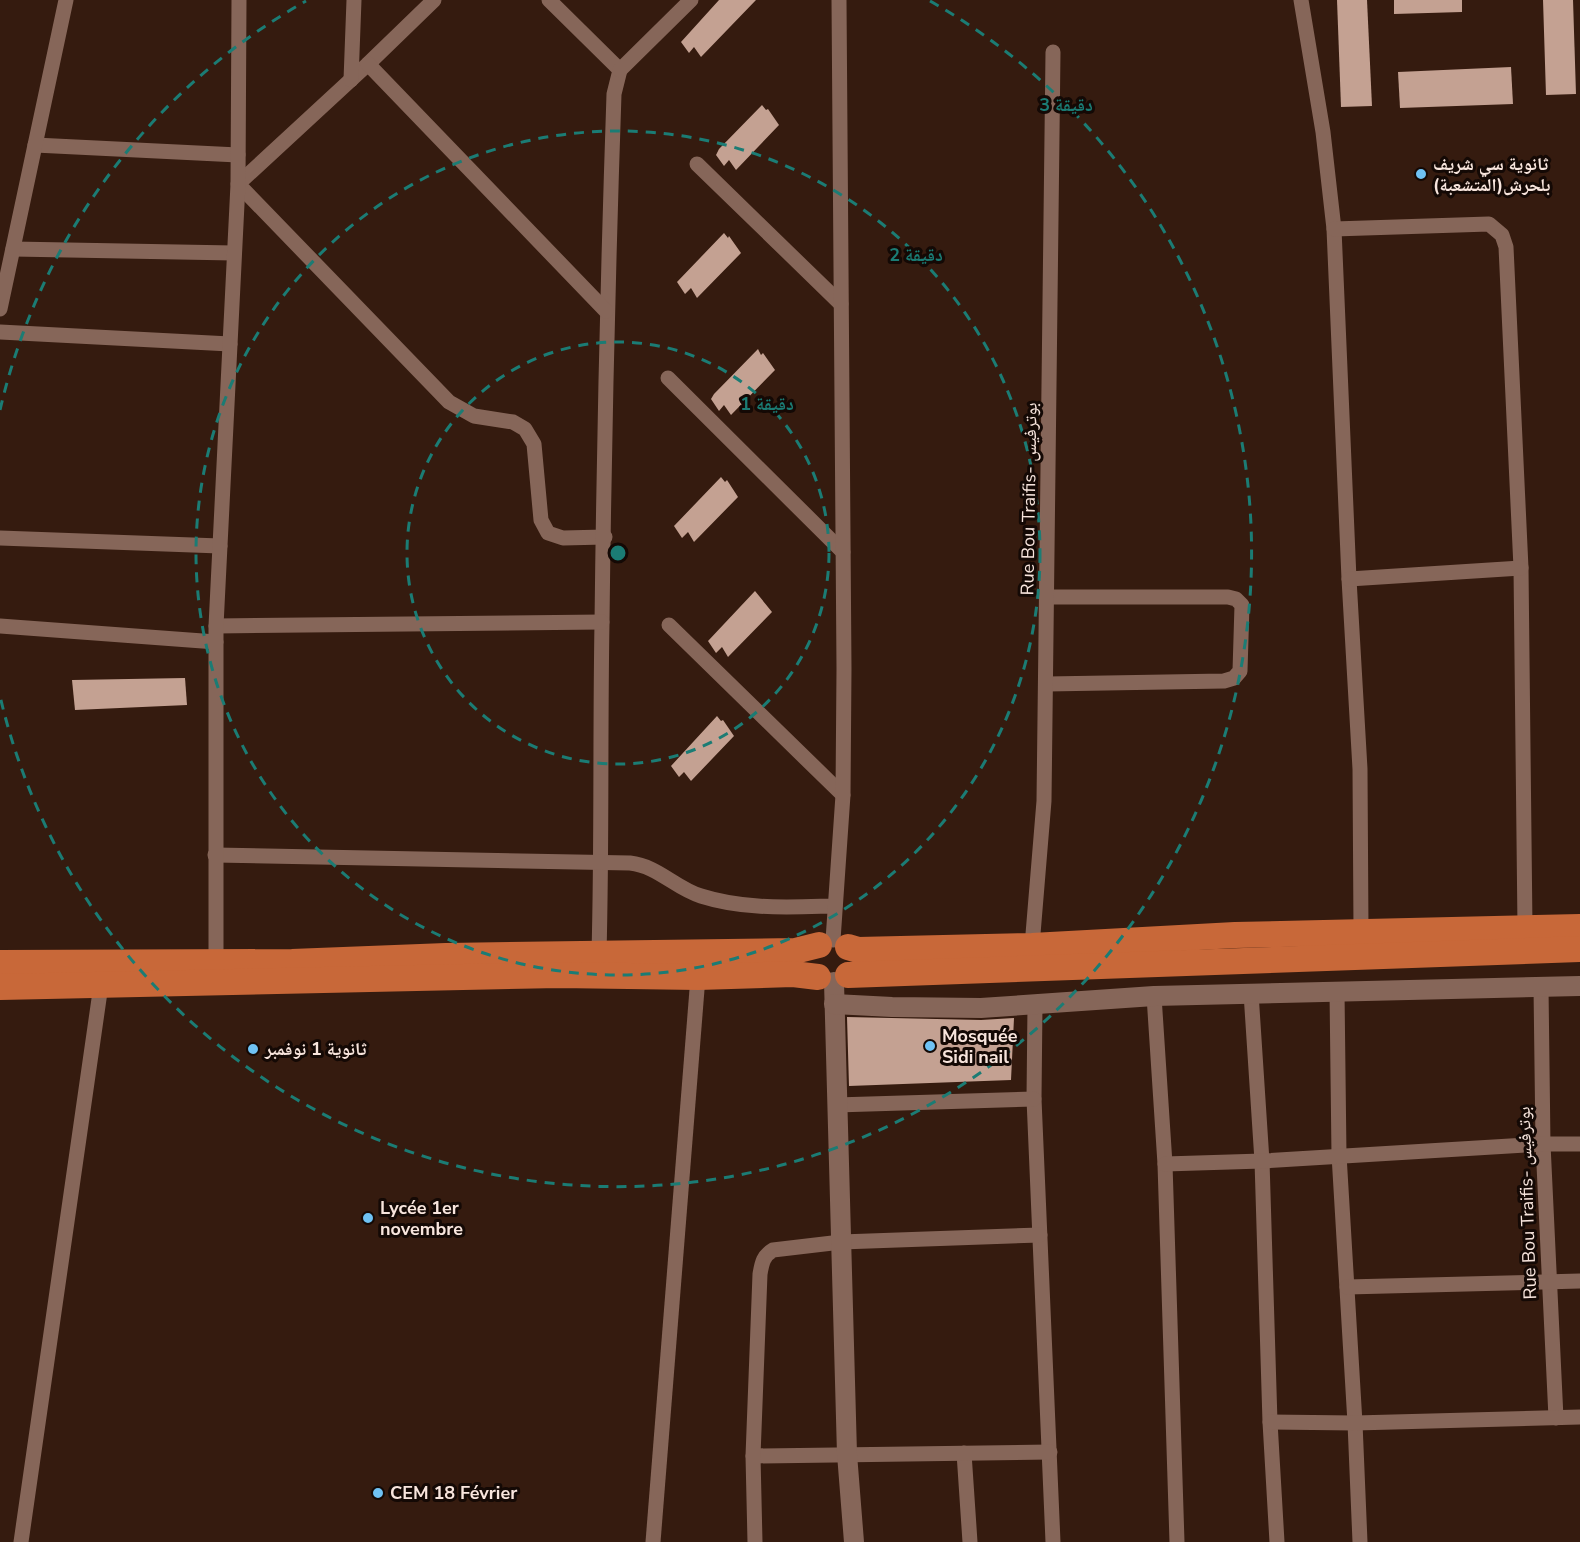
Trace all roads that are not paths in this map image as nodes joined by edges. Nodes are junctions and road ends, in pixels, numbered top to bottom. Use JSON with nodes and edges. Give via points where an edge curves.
{"nodes":[{"id":1,"x":239,"y":0,"type":"edge"},
{"id":2,"x":354,"y":0,"type":"edge"},
{"id":3,"x":434,"y":0,"type":"edge"},
{"id":4,"x":549,"y":0,"type":"edge"},
{"id":5,"x":691,"y":0,"type":"edge"},
{"id":6,"x":839,"y":0,"type":"edge"},
{"id":7,"x":1301,"y":0,"type":"edge"},
{"id":8,"x":62,"y":1,"type":"edge"},
{"id":9,"x":1053,"y":52,"type":"dead end"},
{"id":10,"x":368,"y":64,"type":"junction"},
{"id":11,"x":620,"y":70,"type":"junction"},
{"id":12,"x":351,"y":80,"type":"junction"},
{"id":13,"x":35,"y":145,"type":"junction"},
{"id":14,"x":238,"y":155,"type":"junction"},
{"id":15,"x":697,"y":164,"type":"dead end"},
{"id":16,"x":238,"y":184,"type":"junction"},
{"id":17,"x":1334,"y":229,"type":"junction"},
{"id":18,"x":13,"y":249,"type":"junction"},
{"id":19,"x":234,"y":253,"type":"junction"},
{"id":20,"x":841,"y":304,"type":"junction"},
{"id":21,"x":0,"y":309,"type":"edge"},
{"id":22,"x":606,"y":311,"type":"junction"},
{"id":23,"x":0,"y":332,"type":"edge"},
{"id":24,"x":230,"y":344,"type":"junction"},
{"id":25,"x":668,"y":378,"type":"dead end"},
{"id":26,"x":604,"y":537,"type":"junction"},
{"id":27,"x":0,"y":538,"type":"edge"},
{"id":28,"x":220,"y":546,"type":"junction"},
{"id":29,"x":843,"y":552,"type":"junction"},
{"id":30,"x":1521,"y":568,"type":"junction"},
{"id":31,"x":1349,"y":579,"type":"junction"},
{"id":32,"x":1048,"y":597,"type":"junction"},
{"id":33,"x":602,"y":622,"type":"junction"},
{"id":34,"x":669,"y":625,"type":"dead end"},
{"id":35,"x":0,"y":626,"type":"edge"},
{"id":36,"x":216,"y":634,"type":"junction"},
{"id":37,"x":1047,"y":684,"type":"junction"},
{"id":38,"x":843,"y":795,"type":"junction"},
{"id":39,"x":215,"y":855,"type":"junction"},
{"id":40,"x":602,"y":861,"type":"junction"},
{"id":41,"x":836,"y":906,"type":"junction"},
{"id":42,"x":1580,"y":927,"type":"edge"},
{"id":43,"x":1526,"y":928,"type":"junction"},
{"id":44,"x":1361,"y":931,"type":"junction"},
{"id":45,"x":833,"y":944,"type":"junction"},
{"id":46,"x":1032,"y":946,"type":"junction"},
{"id":47,"x":1580,"y":949,"type":"edge"},
{"id":48,"x":599,"y":953,"type":"junction"},
{"id":49,"x":0,"y":963,"type":"edge"},
{"id":50,"x":216,"y":963,"type":"junction"},
{"id":51,"x":698,"y":977,"type":"junction"},
{"id":52,"x":101,"y":985,"type":"junction"},
{"id":53,"x":834,"y":985,"type":"junction"},
{"id":54,"x":1580,"y":986,"type":"edge"},
{"id":55,"x":0,"y":987,"type":"edge"},
{"id":56,"x":1541,"y":987,"type":"junction"},
{"id":57,"x":1337,"y":991,"type":"junction"},
{"id":58,"x":1251,"y":993,"type":"junction"},
{"id":59,"x":1154,"y":996,"type":"junction"},
{"id":60,"x":1035,"y":1005,"type":"junction"},
{"id":61,"x":1034,"y":1099,"type":"junction"},
{"id":62,"x":836,"y":1105,"type":"junction"},
{"id":63,"x":1543,"y":1144,"type":"junction"},
{"id":64,"x":1580,"y":1144,"type":"edge"},
{"id":65,"x":1339,"y":1155,"type":"junction"},
{"id":66,"x":1262,"y":1161,"type":"junction"},
{"id":67,"x":1165,"y":1164,"type":"junction"},
{"id":68,"x":1040,"y":1235,"type":"junction"},
{"id":69,"x":841,"y":1242,"type":"junction"},
{"id":70,"x":1580,"y":1281,"type":"edge"},
{"id":71,"x":1550,"y":1282,"type":"junction"},
{"id":72,"x":1347,"y":1287,"type":"junction"},
{"id":73,"x":1580,"y":1417,"type":"edge"},
{"id":74,"x":1556,"y":1418,"type":"junction"},
{"id":75,"x":1270,"y":1422,"type":"junction"},
{"id":76,"x":1355,"y":1423,"type":"junction"},
{"id":77,"x":1050,"y":1452,"type":"junction"},
{"id":78,"x":964,"y":1453,"type":"junction"},
{"id":79,"x":847,"y":1454,"type":"junction"},
{"id":80,"x":753,"y":1456,"type":"junction"},
{"id":81,"x":21,"y":1542,"type":"edge"},
{"id":82,"x":653,"y":1542,"type":"edge"},
{"id":83,"x":755,"y":1542,"type":"edge"},
{"id":84,"x":854,"y":1542,"type":"edge"},
{"id":85,"x":970,"y":1542,"type":"edge"},
{"id":86,"x":1053,"y":1542,"type":"edge"},
{"id":87,"x":1177,"y":1542,"type":"edge"},
{"id":88,"x":1277,"y":1542,"type":"edge"},
{"id":89,"x":1360,"y":1542,"type":"edge"}],
"edges":[{"from":1,"to":14,"type":"street"},
{"from":2,"to":12,"type":"street"},
{"from":3,"to":10,"type":"street"},
{"from":4,"to":11,"type":"street"},
{"from":5,"to":11,"type":"street"},
{"from":6,"to":20,"type":"street"},
{"from":7,"to":17,"type":"street"},
{"from":8,"to":13,"type":"street"},
{"from":9,"to":32,"type":"street","name":"Rue Bou Traifis- بوترفيس"},
{"from":10,"to":12,"type":"street"},
{"from":10,"to":22,"type":"street"},
{"from":11,"to":22,"type":"street","via":[[614,94]]},
{"from":12,"to":16,"type":"street"},
{"from":13,"to":14,"type":"street"},
{"from":13,"to":18,"type":"street"},
{"from":14,"to":16,"type":"street"},
{"from":15,"to":20,"type":"street"},
{"from":16,"to":19,"type":"street"},
{"from":16,"to":26,"type":"street","via":[[449,402],[474,416],[513,422],[525,429],[534,444],[541,520],[548,533],[562,538]]},
{"from":17,"to":30,"type":"street","via":[[1478,223],[1489,224],[1502,236],[1506,247]]},
{"from":17,"to":31,"type":"street"},
{"from":18,"to":19,"type":"street"},
{"from":18,"to":21,"type":"street"},
{"from":19,"to":24,"type":"street"},
{"from":20,"to":29,"type":"street"},
{"from":22,"to":26,"type":"street"},
{"from":23,"to":24,"type":"street"},
{"from":24,"to":28,"type":"street"},
{"from":25,"to":29,"type":"street"},
{"from":26,"to":33,"type":"street"},
{"from":27,"to":28,"type":"street"},
{"from":28,"to":36,"type":"street"},
{"from":29,"to":38,"type":"street"},
{"from":30,"to":31,"type":"street"},
{"from":30,"to":43,"type":"street"},
{"from":31,"to":44,"type":"street","via":[[1360,769]]},
{"from":32,"to":37,"type":"street","name":"Rue Bou Traifis- بوترفيس"},
{"from":32,"to":37,"type":"street","via":[[1228,597],[1242,605],[1240,671],[1234,678]]},
{"from":33,"to":36,"type":"street"},
{"from":33,"to":40,"type":"street"},
{"from":34,"to":38,"type":"street"},
{"from":35,"to":36,"type":"street"},
{"from":36,"to":39,"type":"street"},
{"from":37,"to":46,"type":"street","name":"Rue Bou Traifis- بوترفيس","via":[[1044,801]]},
{"from":38,"to":41,"type":"street"},
{"from":39,"to":40,"type":"street"},
{"from":39,"to":50,"type":"street"},
{"from":40,"to":41,"type":"street","via":[[642,864],[699,896],[732,904]]},
{"from":40,"to":48,"type":"street"},
{"from":41,"to":45,"type":"street"},
{"from":42,"to":43,"type":"highway"},
{"from":43,"to":44,"type":"highway"},
{"from":44,"to":46,"type":"highway"},
{"from":45,"to":46,"type":"highway","via":[[858,950]]},
{"from":45,"to":48,"type":"highway","via":[[795,951]]},
{"from":45,"to":53,"type":"highway","via":[[854,961]]},
{"from":45,"to":53,"type":"highway","via":[[811,957],[811,964]]},
{"from":47,"to":53,"type":"highway"},
{"from":48,"to":50,"type":"highway"},
{"from":49,"to":50,"type":"highway"},
{"from":51,"to":52,"type":"highway","via":[[570,975]]},
{"from":51,"to":53,"type":"highway","via":[[794,974]]},
{"from":51,"to":82,"type":"street"},
{"from":52,"to":55,"type":"highway"},
{"from":52,"to":81,"type":"street"},
{"from":53,"to":60,"type":"street","via":[[892,1007]]},
{"from":53,"to":62,"type":"street"},
{"from":54,"to":56,"type":"street"},
{"from":56,"to":57,"type":"street"},
{"from":56,"to":63,"type":"street","name":"Rue Bou Traifis- بوترفيس"},
{"from":57,"to":58,"type":"street"},
{"from":57,"to":65,"type":"street"},
{"from":58,"to":59,"type":"street"},
{"from":58,"to":66,"type":"street"},
{"from":59,"to":60,"type":"street"},
{"from":59,"to":67,"type":"street"},
{"from":60,"to":61,"type":"street"},
{"from":61,"to":62,"type":"street"},
{"from":61,"to":68,"type":"street"},
{"from":62,"to":69,"type":"street"},
{"from":63,"to":64,"type":"street"},
{"from":63,"to":65,"type":"street"},
{"from":63,"to":71,"type":"street","name":"Rue Bou Traifis- بوترفيس"},
{"from":65,"to":66,"type":"street"},
{"from":65,"to":72,"type":"street"},
{"from":66,"to":67,"type":"street"},
{"from":66,"to":75,"type":"street"},
{"from":67,"to":87,"type":"street"},
{"from":68,"to":69,"type":"street"},
{"from":68,"to":77,"type":"street"},
{"from":69,"to":79,"type":"street"},
{"from":69,"to":80,"type":"street","via":[[773,1250],[762,1262]]},
{"from":70,"to":71,"type":"street"},
{"from":71,"to":72,"type":"street"},
{"from":71,"to":74,"type":"street","name":"Rue Bou Traifis- بوترفيس"},
{"from":72,"to":76,"type":"street"},
{"from":73,"to":74,"type":"street"},
{"from":74,"to":76,"type":"street"},
{"from":75,"to":76,"type":"street"},
{"from":75,"to":88,"type":"street"},
{"from":76,"to":89,"type":"street"},
{"from":77,"to":78,"type":"street"},
{"from":77,"to":86,"type":"street"},
{"from":78,"to":79,"type":"street"},
{"from":78,"to":85,"type":"street"},
{"from":79,"to":80,"type":"street"},
{"from":79,"to":84,"type":"street"},
{"from":80,"to":83,"type":"street"}]}
